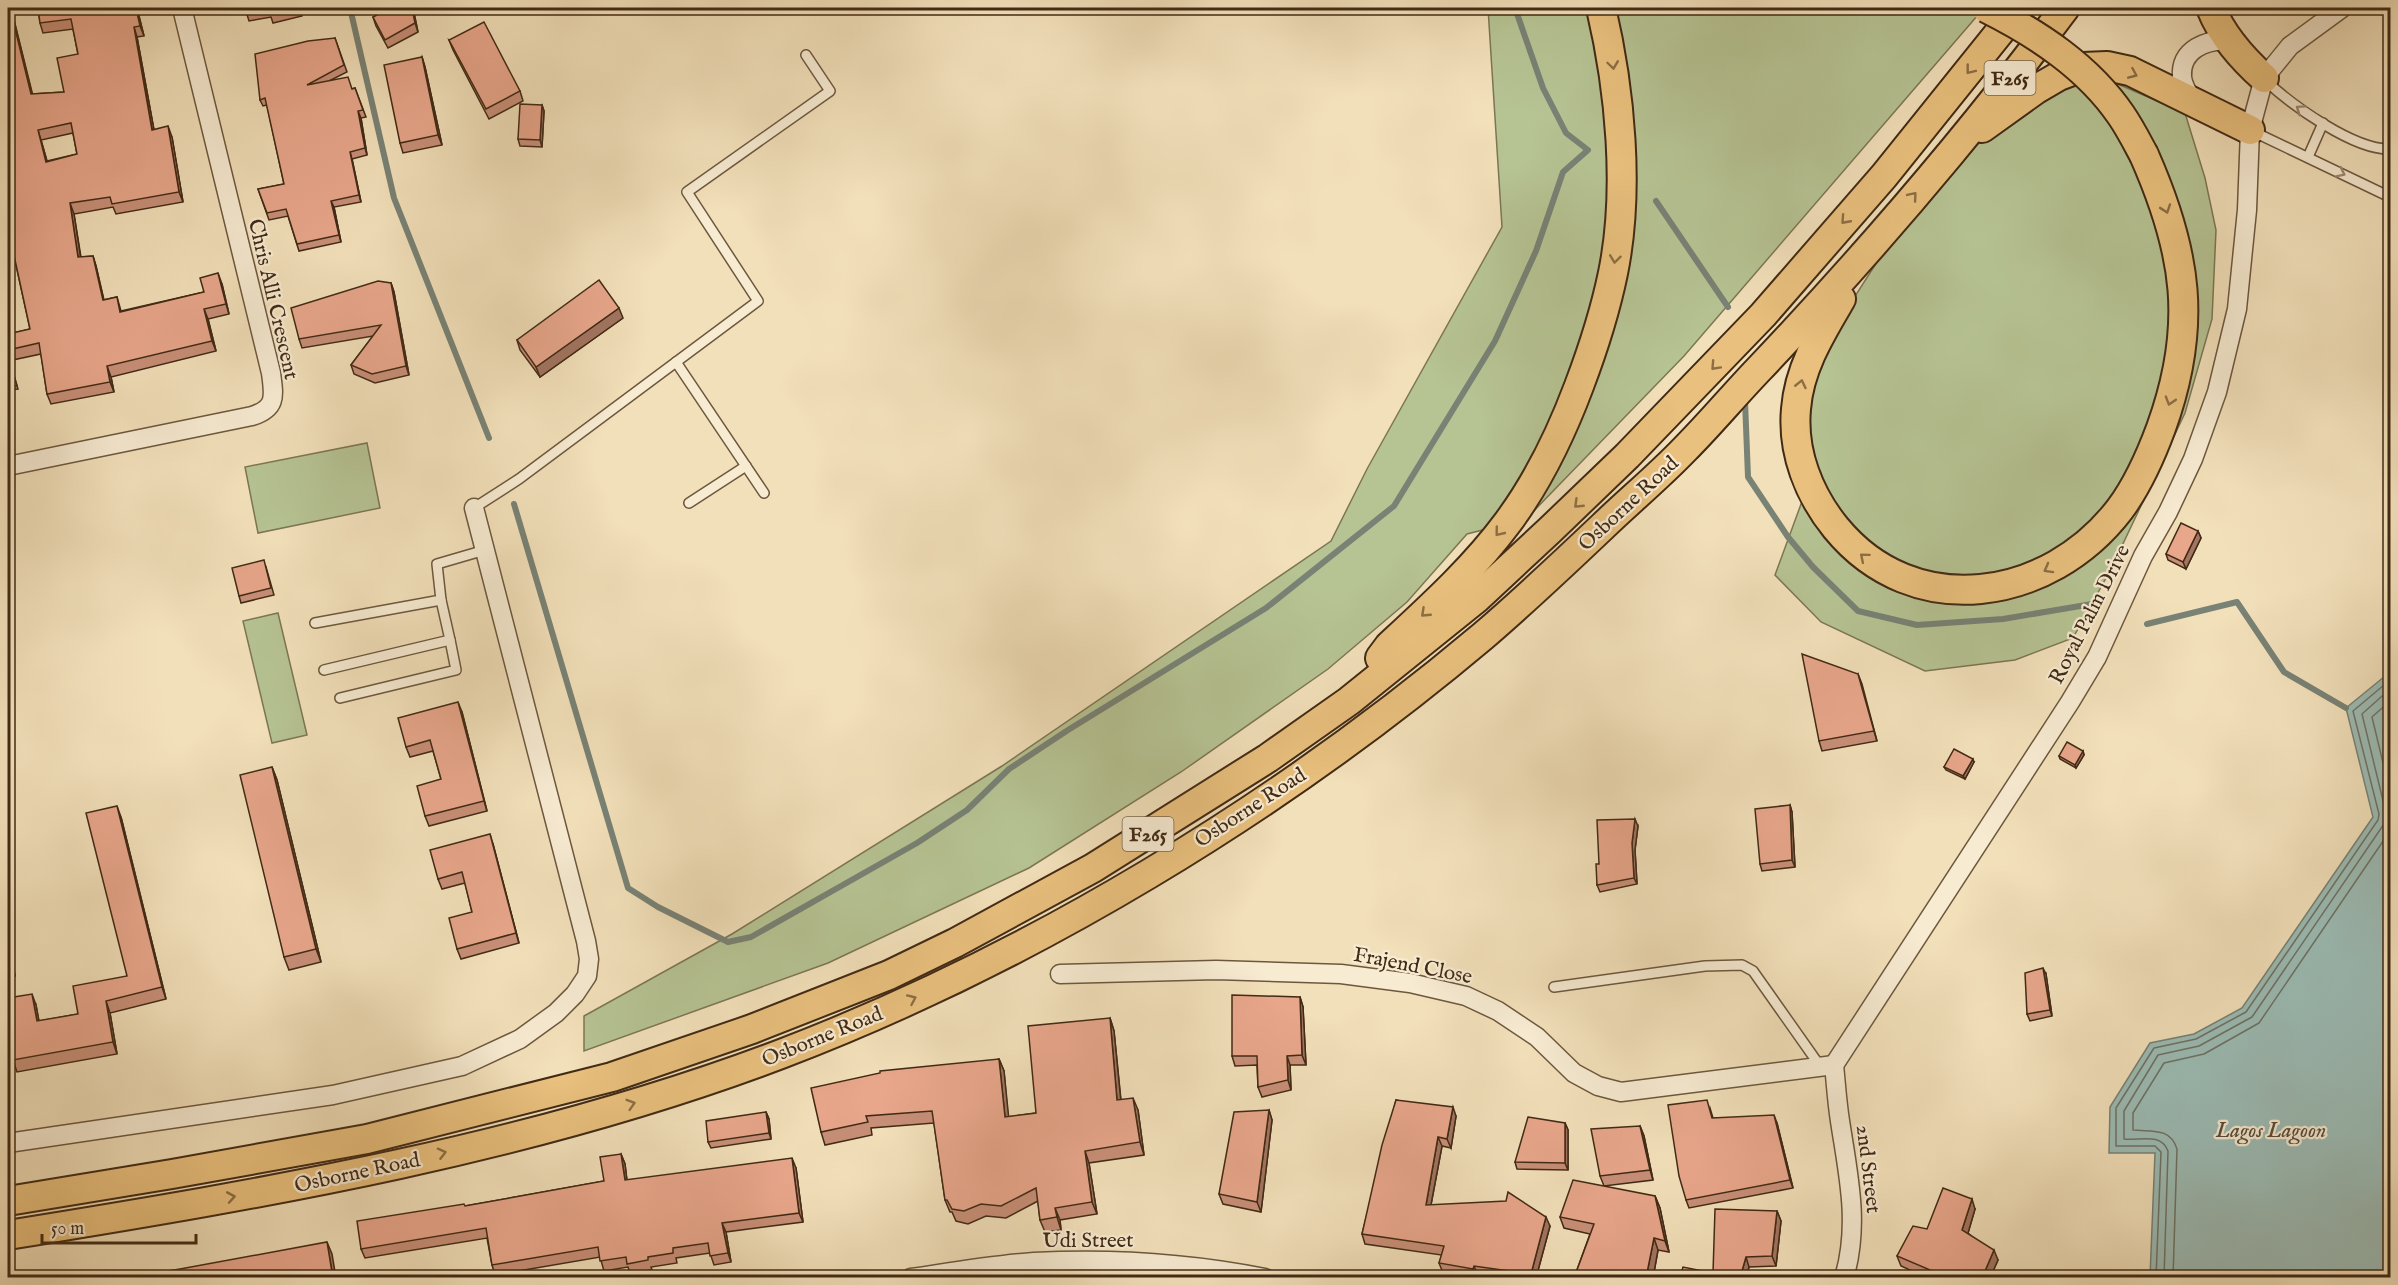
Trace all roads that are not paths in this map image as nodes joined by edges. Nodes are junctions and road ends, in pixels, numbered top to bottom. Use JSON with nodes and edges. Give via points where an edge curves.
{"nodes":[{"id":1,"x":182,"y":8,"type":"edge"},
{"id":2,"x":1601,"y":8,"type":"edge"},
{"id":3,"x":1986,"y":8,"type":"edge"},
{"id":4,"x":2019,"y":8,"type":"edge"},
{"id":5,"x":2065,"y":8,"type":"edge"},
{"id":6,"x":2211,"y":8,"type":"edge"},
{"id":7,"x":2342,"y":8,"type":"edge"},
{"id":8,"x":2229,"y":41,"type":"junction"},
{"id":9,"x":806,"y":55,"type":"dead end"},
{"id":10,"x":2264,"y":78,"type":"junction"},
{"id":11,"x":2194,"y":104,"type":"junction"},
{"id":12,"x":2323,"y":123,"type":"junction"},
{"id":13,"x":2250,"y":130,"type":"junction"},
{"id":14,"x":1953,"y":148,"type":"junction"},
{"id":15,"x":2391,"y":149,"type":"edge"},
{"id":16,"x":2308,"y":157,"type":"junction"},
{"id":17,"x":2391,"y":197,"type":"edge"},
{"id":18,"x":1876,"y":241,"type":"junction"},
{"id":19,"x":676,"y":362,"type":"junction"},
{"id":20,"x":8,"y":466,"type":"edge"},
{"id":21,"x":746,"y":466,"type":"junction"},
{"id":22,"x":765,"y":493,"type":"dead end"},
{"id":23,"x":689,"y":503,"type":"dead end"},
{"id":24,"x":474,"y":508,"type":"joint"},
{"id":25,"x":485,"y":550,"type":"junction"},
{"id":26,"x":441,"y":600,"type":"junction"},
{"id":27,"x":315,"y":623,"type":"dead end"},
{"id":28,"x":450,"y":640,"type":"junction"},
{"id":29,"x":324,"y":670,"type":"dead end"},
{"id":30,"x":340,"y":698,"type":"dead end"},
{"id":31,"x":1349,"y":701,"type":"junction"},
{"id":32,"x":1060,"y":974,"type":"dead end"},
{"id":33,"x":1554,"y":987,"type":"dead end"},
{"id":34,"x":1827,"y":1066,"type":"junction"},
{"id":35,"x":8,"y":1143,"type":"edge"},
{"id":36,"x":8,"y":1201,"type":"edge"},
{"id":37,"x":8,"y":1235,"type":"edge"},
{"id":38,"x":1208,"y":1272,"type":"edge"},
{"id":39,"x":911,"y":1278,"type":"edge"},
{"id":40,"x":1265,"y":1278,"type":"edge"},
{"id":41,"x":1844,"y":1278,"type":"edge"}],
"edges":[{"from":1,"to":20,"type":"street","name":"Chris Alli Crescent","via":[[271,373],[270,407],[252,416]]},
{"from":2,"to":31,"type":"main road","one_way":true,"via":[[1619,108],[1620,160],[1620,219],[1614,271],[1602,322],[1563,428],[1538,477],[1508,522],[1467,572],[1389,646]]},
{"from":3,"to":18,"type":"main road","one_way":true,"bridge":true,"via":[[2026,27],[2064,55],[2121,115],[2159,188],[2182,271],[2184,316],[2180,357],[2172,398],[2157,437],[2120,509],[2069,558],[2031,578],[2004,585],[1968,590],[1930,587],[1897,577],[1867,560],[1820,508],[1806,478],[1798,444],[1796,409],[1802,376],[1816,344]]},
{"from":4,"to":31,"type":"main road","name":"Osborne Road","number":"F265","one_way":true,"via":[[1884,176],[1705,377],[1477,598]]},
{"from":5,"to":14,"type":"main road","name":"Osborne Road","number":"F265"},
{"from":6,"to":8,"type":"main road"},
{"from":7,"to":10,"type":"street","via":[[2290,46]]},
{"from":8,"to":10,"type":"main road"},
{"from":8,"to":11,"type":"street","via":[[2214,40],[2190,53],[2182,76]]},
{"from":9,"to":19,"type":"lane","via":[[830,91],[687,192],[758,301]]},
{"from":12,"to":10,"type":"lane","one_way":true,"via":[[2286,100]]},
{"from":10,"to":13,"type":"street","name":"Royal Palm Drive"},
{"from":11,"to":13,"type":"main road"},
{"from":14,"to":11,"type":"main road","one_way":true,"via":[[2035,90],[2083,68],[2107,66],[2130,71]]},
{"from":12,"to":15,"type":"lane","via":[[2363,144],[2379,150]]},
{"from":12,"to":16,"type":"lane"},
{"from":13,"to":16,"type":"lane"},
{"from":13,"to":34,"type":"street","name":"Royal Palm Drive","via":[[2237,309],[2217,392],[2193,459],[2097,657]]},
{"from":18,"to":14,"type":"main road","name":"Osborne Road","number":"F265","one_way":true},
{"from":16,"to":17,"type":"lane","one_way":true},
{"from":37,"to":18,"type":"main road","name":"Osborne Road","number":"F265","one_way":true,"via":[[282,1188],[556,1126],[775,1056],[852,1026],[1020,945],[1198,843],[1270,796],[1414,692],[1485,634],[1682,452]]},
{"from":19,"to":21,"type":"lane"},
{"from":19,"to":24,"type":"lane"},
{"from":21,"to":22,"type":"lane"},
{"from":21,"to":23,"type":"lane"},
{"from":24,"to":25,"type":"street"},
{"from":25,"to":26,"type":"lane","via":[[437,564]]},
{"from":25,"to":35,"type":"street","via":[[586,941],[587,976],[575,994],[520,1039],[462,1066],[333,1095]]},
{"from":26,"to":27,"type":"lane"},
{"from":26,"to":28,"type":"lane"},
{"from":28,"to":29,"type":"lane"},
{"from":28,"to":30,"type":"lane","via":[[456,670]]},
{"from":31,"to":36,"type":"main road","name":"Osborne Road","number":"F265","via":[[1268,758],[1093,868],[889,975],[752,1029],[612,1077],[378,1136]]},
{"from":32,"to":34,"type":"street","name":"Frajend Close","via":[[1216,970],[1341,974],[1410,983],[1466,996],[1498,1011],[1537,1037],[1574,1073],[1598,1086],[1621,1092]]},
{"from":33,"to":34,"type":"lane","via":[[1706,966],[1742,965],[1753,971]]},
{"from":34,"to":41,"type":"street","name":"2nd Street","via":[[1852,1191],[1851,1256]]},
{"from":38,"to":39,"type":"street","name":"Udi Street","via":[[1103,1260],[1032,1262]]},
{"from":38,"to":40,"type":"street","name":"Udi Street"}]}
